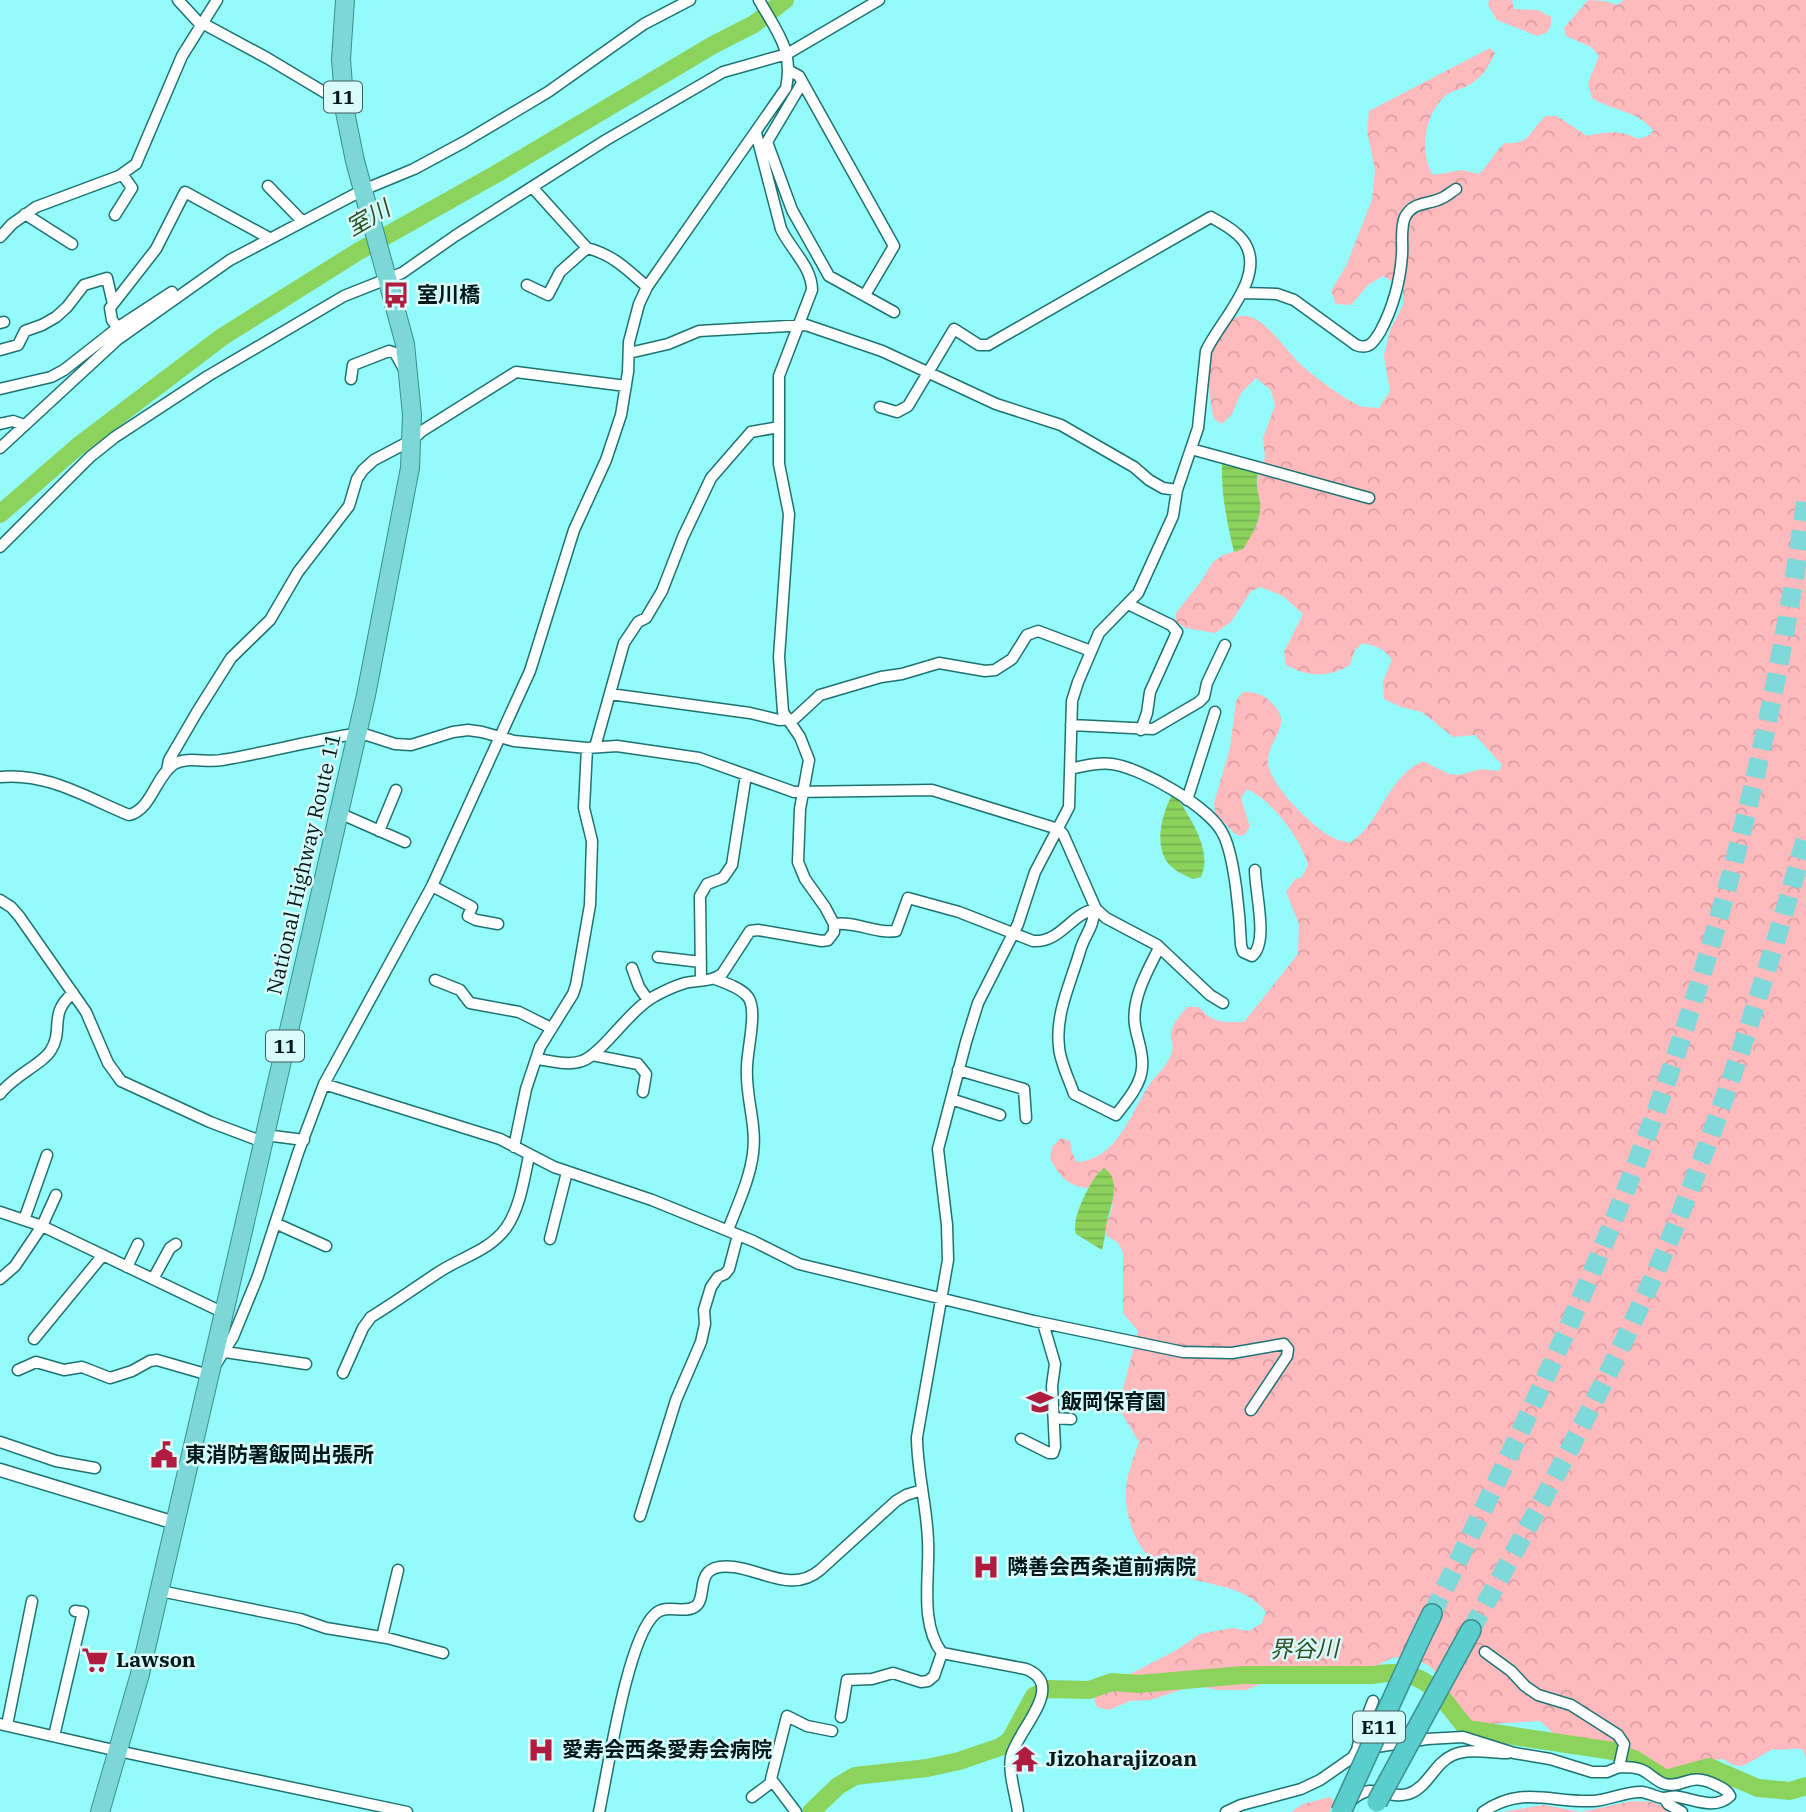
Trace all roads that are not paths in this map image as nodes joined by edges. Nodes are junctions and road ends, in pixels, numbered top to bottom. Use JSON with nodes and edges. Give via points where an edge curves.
{"nodes":[{"id":1,"x":178,"y":0,"type":"edge"},
{"id":2,"x":217,"y":0,"type":"edge"},
{"id":3,"x":345,"y":0,"type":"edge"},
{"id":4,"x":690,"y":0,"type":"edge"},
{"id":5,"x":759,"y":0,"type":"edge"},
{"id":6,"x":879,"y":0,"type":"edge"},
{"id":7,"x":201,"y":24,"type":"junction"},
{"id":8,"x":786,"y":49,"type":"junction"},
{"id":9,"x":790,"y":71,"type":"junction"},
{"id":10,"x":802,"y":83,"type":"junction"},
{"id":11,"x":344,"y":104,"type":"junction"},
{"id":12,"x":756,"y":133,"type":"junction"},
{"id":13,"x":122,"y":174,"type":"junction"},
{"id":14,"x":268,"y":186,"type":"dead end"},
{"id":15,"x":532,"y":187,"type":"junction"},
{"id":16,"x":1456,"y":189,"type":"dead end"},
{"id":17,"x":363,"y":191,"type":"junction"},
{"id":18,"x":25,"y":214,"type":"junction"},
{"id":19,"x":115,"y":215,"type":"dead end"},
{"id":20,"x":302,"y":221,"type":"junction"},
{"id":21,"x":0,"y":237,"type":"edge"},
{"id":22,"x":266,"y":237,"type":"junction"},
{"id":23,"x":72,"y":244,"type":"dead end"},
{"id":24,"x":587,"y":248,"type":"junction"},
{"id":25,"x":387,"y":277,"type":"junction"},
{"id":26,"x":527,"y":285,"type":"dead end"},
{"id":27,"x":646,"y":287,"type":"junction"},
{"id":28,"x":1242,"y":293,"type":"junction"},
{"id":29,"x":865,"y":295,"type":"junction"},
{"id":30,"x":113,"y":304,"type":"junction"},
{"id":31,"x":894,"y":312,"type":"dead end"},
{"id":32,"x":798,"y":326,"type":"junction"},
{"id":33,"x":118,"y":328,"type":"junction"},
{"id":34,"x":0,"y":350,"type":"edge"},
{"id":35,"x":629,"y":353,"type":"junction"},
{"id":36,"x":409,"y":372,"type":"junction"},
{"id":37,"x":929,"y":374,"type":"junction"},
{"id":38,"x":351,"y":379,"type":"dead end"},
{"id":39,"x":626,"y":386,"type":"junction"},
{"id":40,"x":0,"y":389,"type":"edge"},
{"id":41,"x":880,"y":407,"type":"dead end"},
{"id":42,"x":0,"y":424,"type":"edge"},
{"id":43,"x":24,"y":425,"type":"junction"},
{"id":44,"x":779,"y":427,"type":"junction"},
{"id":45,"x":412,"y":440,"type":"junction"},
{"id":46,"x":0,"y":448,"type":"edge"},
{"id":47,"x":1191,"y":449,"type":"junction"},
{"id":48,"x":1177,"y":491,"type":"junction"},
{"id":49,"x":1369,"y":498,"type":"dead end"},
{"id":50,"x":0,"y":547,"type":"edge"},
{"id":51,"x":1128,"y":604,"type":"junction"},
{"id":52,"x":1225,"y":645,"type":"dead end"},
{"id":53,"x":1091,"y":651,"type":"junction"},
{"id":54,"x":610,"y":694,"type":"junction"},
{"id":55,"x":1215,"y":712,"type":"dead end"},
{"id":56,"x":787,"y":720,"type":"junction"},
{"id":57,"x":1071,"y":725,"type":"junction"},
{"id":58,"x":1141,"y":730,"type":"junction"},
{"id":59,"x":357,"y":735,"type":"junction"},
{"id":60,"x":500,"y":738,"type":"junction"},
{"id":61,"x":591,"y":748,"type":"junction"},
{"id":62,"x":1070,"y":769,"type":"junction"},
{"id":63,"x":166,"y":772,"type":"junction"},
{"id":64,"x":746,"y":775,"type":"junction"},
{"id":65,"x":0,"y":777,"type":"edge"},
{"id":66,"x":396,"y":790,"type":"dead end"},
{"id":67,"x":804,"y":791,"type":"junction"},
{"id":68,"x":1187,"y":800,"type":"junction"},
{"id":69,"x":339,"y":813,"type":"junction"},
{"id":70,"x":1058,"y":829,"type":"junction"},
{"id":71,"x":379,"y":831,"type":"junction"},
{"id":72,"x":405,"y":842,"type":"dead end"},
{"id":73,"x":1255,"y":870,"type":"dead end"},
{"id":74,"x":432,"y":886,"type":"junction"},
{"id":75,"x":0,"y":900,"type":"edge"},
{"id":76,"x":1095,"y":910,"type":"junction"},
{"id":77,"x":498,"y":924,"type":"dead end"},
{"id":78,"x":834,"y":925,"type":"junction"},
{"id":79,"x":1014,"y":933,"type":"junction"},
{"id":80,"x":1159,"y":948,"type":"junction"},
{"id":81,"x":658,"y":957,"type":"dead end"},
{"id":82,"x":701,"y":962,"type":"junction"},
{"id":83,"x":632,"y":968,"type":"dead end"},
{"id":84,"x":715,"y":979,"type":"junction"},
{"id":85,"x":435,"y":980,"type":"dead end"},
{"id":86,"x":701,"y":980,"type":"junction"},
{"id":87,"x":73,"y":993,"type":"junction"},
{"id":88,"x":648,"y":1000,"type":"junction"},
{"id":89,"x":1223,"y":1003,"type":"dead end"},
{"id":90,"x":551,"y":1028,"type":"junction"},
{"id":91,"x":592,"y":1055,"type":"junction"},
{"id":92,"x":538,"y":1059,"type":"junction"},
{"id":93,"x":958,"y":1070,"type":"junction"},
{"id":94,"x":324,"y":1084,"type":"junction"},
{"id":95,"x":643,"y":1092,"type":"dead end"},
{"id":96,"x":0,"y":1094,"type":"edge"},
{"id":97,"x":951,"y":1099,"type":"junction"},
{"id":98,"x":1000,"y":1115,"type":"dead end"},
{"id":99,"x":1026,"y":1118,"type":"dead end"},
{"id":100,"x":264,"y":1138,"type":"junction"},
{"id":101,"x":304,"y":1139,"type":"junction"},
{"id":102,"x":514,"y":1147,"type":"junction"},
{"id":103,"x":47,"y":1156,"type":"dead end"},
{"id":104,"x":529,"y":1156,"type":"junction"},
{"id":105,"x":568,"y":1172,"type":"junction"},
{"id":106,"x":56,"y":1195,"type":"dead end"},
{"id":107,"x":0,"y":1212,"type":"edge"},
{"id":108,"x":24,"y":1220,"type":"junction"},
{"id":109,"x":275,"y":1223,"type":"junction"},
{"id":110,"x":42,"y":1226,"type":"junction"},
{"id":111,"x":733,"y":1233,"type":"junction"},
{"id":112,"x":550,"y":1239,"type":"dead end"},
{"id":113,"x":138,"y":1244,"type":"dead end"},
{"id":114,"x":176,"y":1244,"type":"dead end"},
{"id":115,"x":326,"y":1246,"type":"dead end"},
{"id":116,"x":103,"y":1255,"type":"junction"},
{"id":117,"x":127,"y":1266,"type":"junction"},
{"id":118,"x":0,"y":1279,"type":"edge"},
{"id":119,"x":153,"y":1279,"type":"junction"},
{"id":120,"x":941,"y":1298,"type":"junction"},
{"id":121,"x":224,"y":1313,"type":"junction"},
{"id":122,"x":1042,"y":1323,"type":"junction"},
{"id":123,"x":34,"y":1339,"type":"dead end"},
{"id":124,"x":225,"y":1352,"type":"junction"},
{"id":125,"x":306,"y":1364,"type":"dead end"},
{"id":126,"x":18,"y":1370,"type":"dead end"},
{"id":127,"x":343,"y":1373,"type":"dead end"},
{"id":128,"x":209,"y":1376,"type":"junction"},
{"id":129,"x":1251,"y":1410,"type":"dead end"},
{"id":130,"x":1054,"y":1418,"type":"junction"},
{"id":131,"x":1071,"y":1419,"type":"dead end"},
{"id":132,"x":1021,"y":1439,"type":"dead end"},
{"id":133,"x":0,"y":1442,"type":"edge"},
{"id":134,"x":95,"y":1468,"type":"dead end"},
{"id":135,"x":0,"y":1470,"type":"edge"},
{"id":136,"x":922,"y":1490,"type":"junction"},
{"id":137,"x":640,"y":1516,"type":"dead end"},
{"id":138,"x":175,"y":1523,"type":"junction"},
{"id":139,"x":398,"y":1570,"type":"dead end"},
{"id":140,"x":160,"y":1591,"type":"junction"},
{"id":141,"x":32,"y":1601,"type":"dead end"},
{"id":142,"x":75,"y":1611,"type":"dead end"},
{"id":143,"x":1432,"y":1614,"type":"tunnel mouth"},
{"id":144,"x":1471,"y":1630,"type":"tunnel mouth"},
{"id":145,"x":382,"y":1637,"type":"junction"},
{"id":146,"x":1485,"y":1652,"type":"dead end"},
{"id":147,"x":443,"y":1653,"type":"dead end"},
{"id":148,"x":942,"y":1653,"type":"junction"},
{"id":149,"x":1373,"y":1701,"type":"dead end"},
{"id":150,"x":841,"y":1717,"type":"dead end"},
{"id":151,"x":4,"y":1724,"type":"edge"},
{"id":152,"x":832,"y":1731,"type":"dead end"},
{"id":153,"x":54,"y":1736,"type":"junction"},
{"id":154,"x":1357,"y":1750,"type":"junction"},
{"id":155,"x":118,"y":1751,"type":"junction"},
{"id":156,"x":1514,"y":1753,"type":"junction"},
{"id":157,"x":1620,"y":1766,"type":"junction"},
{"id":158,"x":772,"y":1782,"type":"junction"},
{"id":159,"x":752,"y":1797,"type":"dead end"},
{"id":160,"x":1664,"y":1798,"type":"junction"},
{"id":161,"x":1374,"y":1807,"type":"edge"},
{"id":162,"x":100,"y":1812,"type":"edge"},
{"id":163,"x":407,"y":1812,"type":"edge"},
{"id":164,"x":599,"y":1812,"type":"edge"},
{"id":165,"x":796,"y":1812,"type":"edge"},
{"id":166,"x":1018,"y":1812,"type":"edge"},
{"id":167,"x":1226,"y":1812,"type":"edge"},
{"id":168,"x":1340,"y":1812,"type":"edge"},
{"id":169,"x":1483,"y":1812,"type":"edge"},
{"id":170,"x":1682,"y":1812,"type":"edge"}],
"edges":[{"from":1,"to":7,"type":"street"},
{"from":2,"to":7,"type":"street"},
{"from":3,"to":11,"type":"highway","name":"National Highway Route 11","number":"11"},
{"from":4,"to":17,"type":"street","via":[[644,24],[548,92],[464,142]]},
{"from":5,"to":8,"type":"street"},
{"from":6,"to":8,"type":"street"},
{"from":7,"to":11,"type":"street"},
{"from":7,"to":13,"type":"street","via":[[141,156]]},
{"from":8,"to":9,"type":"street"},
{"from":8,"to":15,"type":"street","via":[[723,72]]},
{"from":9,"to":10,"type":"street"},
{"from":9,"to":12,"type":"street","via":[[786,88]]},
{"from":10,"to":29,"type":"street","via":[[894,246]]},
{"from":10,"to":29,"type":"street","via":[[767,142],[792,211],[830,276]]},
{"from":11,"to":17,"type":"highway","name":"National Highway Route 11","number":"11"},
{"from":12,"to":27,"type":"street"},
{"from":12,"to":32,"type":"street","via":[[781,229],[812,281]]},
{"from":13,"to":18,"type":"street"},
{"from":13,"to":19,"type":"street","via":[[132,188]]},
{"from":14,"to":20,"type":"street"},
{"from":15,"to":24,"type":"street"},
{"from":15,"to":25,"type":"street"},
{"from":16,"to":28,"type":"street","via":[[1440,200],[1413,208],[1405,217],[1394,302],[1368,347],[1356,345],[1285,296]]},
{"from":17,"to":20,"type":"street"},
{"from":17,"to":25,"type":"highway","name":"National Highway Route 11","number":"11"},
{"from":18,"to":21,"type":"street"},
{"from":18,"to":23,"type":"street"},
{"from":20,"to":22,"type":"street"},
{"from":22,"to":30,"type":"street","via":[[185,192],[156,250]]},
{"from":22,"to":33,"type":"street","via":[[242,245]]},
{"from":22,"to":43,"type":"street","via":[[117,340]]},
{"from":24,"to":26,"type":"street","via":[[560,272],[548,295]]},
{"from":24,"to":27,"type":"street","via":[[616,259]]},
{"from":25,"to":36,"type":"highway","name":"National Highway Route 11","number":"11"},
{"from":25,"to":50,"type":"street","via":[[208,376],[115,438],[61,483]]},
{"from":27,"to":35,"type":"street"},
{"from":28,"to":37,"type":"street","via":[[1251,267],[1246,247],[1235,232],[1211,217],[988,345],[979,345],[954,329]]},
{"from":28,"to":47,"type":"street","via":[[1206,351],[1198,428]]},
{"from":29,"to":31,"type":"street"},
{"from":30,"to":33,"type":"street","via":[[112,320]]},
{"from":30,"to":34,"type":"street","via":[[107,278],[84,285],[56,317],[25,331],[18,345]]},
{"from":32,"to":35,"type":"street","via":[[699,331]]},
{"from":32,"to":37,"type":"street","via":[[854,340]]},
{"from":32,"to":44,"type":"street","via":[[779,376]]},
{"from":33,"to":40,"type":"street","via":[[51,377]]},
{"from":35,"to":39,"type":"street"},
{"from":36,"to":38,"type":"street","via":[[389,351],[353,365]]},
{"from":36,"to":45,"type":"highway","name":"National Highway Route 11","number":"11"},
{"from":37,"to":41,"type":"street","via":[[908,406],[897,412]]},
{"from":37,"to":48,"type":"street","via":[[996,404],[1061,425],[1163,488]]},
{"from":39,"to":45,"type":"street","via":[[516,372]]},
{"from":39,"to":60,"type":"street","via":[[610,449],[574,530],[530,671]]},
{"from":42,"to":43,"type":"street","via":[[13,421]]},
{"from":43,"to":46,"type":"street"},
{"from":44,"to":54,"type":"street","via":[[751,432],[712,478],[662,592],[624,643]]},
{"from":44,"to":56,"type":"street","via":[[779,464],[789,514],[779,657]]},
{"from":45,"to":59,"type":"highway","name":"National Highway Route 11","number":"11","via":[[404,503]]},
{"from":45,"to":63,"type":"street","via":[[363,470],[349,506],[298,572],[270,620],[231,659]]},
{"from":47,"to":48,"type":"street"},
{"from":47,"to":49,"type":"street"},
{"from":48,"to":51,"type":"street","via":[[1173,516],[1138,593]]},
{"from":51,"to":53,"type":"street","via":[[1105,624]]},
{"from":51,"to":58,"type":"street","via":[[1177,632],[1153,683]]},
{"from":52,"to":58,"type":"street","via":[[1204,697],[1153,729]]},
{"from":53,"to":56,"type":"street","via":[[1038,631],[1027,635],[1012,659],[995,670],[939,663],[820,695]]},
{"from":53,"to":57,"type":"street","via":[[1072,701]]},
{"from":54,"to":56,"type":"street"},
{"from":54,"to":61,"type":"street"},
{"from":55,"to":68,"type":"street"},
{"from":56,"to":67,"type":"street","via":[[809,760]]},
{"from":57,"to":58,"type":"street"},
{"from":57,"to":62,"type":"street"},
{"from":59,"to":60,"type":"street","via":[[395,744],[468,730]]},
{"from":59,"to":63,"type":"street","via":[[218,761],[184,761]]},
{"from":59,"to":69,"type":"highway","name":"National Highway Route 11","number":"11"},
{"from":60,"to":61,"type":"street"},
{"from":60,"to":74,"type":"street"},
{"from":61,"to":64,"type":"street","via":[[617,746],[699,758]]},
{"from":61,"to":90,"type":"street","via":[[584,808],[592,841],[590,905],[576,985]]},
{"from":62,"to":68,"type":"street","via":[[1098,763],[1128,767]]},
{"from":62,"to":70,"type":"street","via":[[1069,807]]},
{"from":63,"to":65,"type":"street","via":[[143,807],[129,815],[57,783]]},
{"from":64,"to":67,"type":"street","via":[[794,792]]},
{"from":64,"to":82,"type":"street","via":[[732,865],[723,878],[707,884],[701,896]]},
{"from":66,"to":71,"type":"street"},
{"from":67,"to":70,"type":"street","via":[[932,790]]},
{"from":67,"to":78,"type":"street","via":[[798,862]]},
{"from":68,"to":73,"type":"street","via":[[1223,832],[1236,889],[1241,945],[1243,952],[1252,956],[1261,945],[1262,934]]},
{"from":69,"to":71,"type":"street"},
{"from":69,"to":100,"type":"highway","name":"National Highway Route 11","number":"11"},
{"from":70,"to":76,"type":"street"},
{"from":70,"to":79,"type":"street","via":[[1035,872]]},
{"from":71,"to":72,"type":"street"},
{"from":74,"to":77,"type":"street","via":[[472,907],[468,916]]},
{"from":74,"to":94,"type":"street"},
{"from":75,"to":87,"type":"street","via":[[19,916]]},
{"from":76,"to":79,"type":"street","via":[[1083,911],[1042,942]]},
{"from":76,"to":80,"type":"street"},
{"from":76,"to":80,"type":"street","via":[[1066,988],[1058,1048],[1074,1094],[1116,1115],[1139,1082],[1143,1068],[1134,1024],[1136,1009]]},
{"from":78,"to":79,"type":"street","via":[[895,932],[908,898]]},
{"from":78,"to":84,"type":"street","via":[[834,932],[822,941],[750,931]]},
{"from":79,"to":93,"type":"street","via":[[978,1003]]},
{"from":80,"to":89,"type":"street"},
{"from":81,"to":82,"type":"street"},
{"from":82,"to":86,"type":"street"},
{"from":83,"to":88,"type":"street"},
{"from":84,"to":86,"type":"street"},
{"from":84,"to":111,"type":"street","via":[[744,992],[752,1008],[747,1088],[753,1157]]},
{"from":85,"to":90,"type":"street","via":[[460,990],[470,1003],[519,1012]]},
{"from":86,"to":88,"type":"street"},
{"from":87,"to":96,"type":"street","via":[[61,1004],[52,1049]]},
{"from":87,"to":100,"type":"street","via":[[121,1081],[199,1117]]},
{"from":88,"to":91,"type":"street"},
{"from":90,"to":92,"type":"street"},
{"from":91,"to":92,"type":"street","via":[[574,1063]]},
{"from":91,"to":95,"type":"street","via":[[643,1067]]},
{"from":92,"to":102,"type":"street","via":[[526,1089]]},
{"from":93,"to":97,"type":"street"},
{"from":93,"to":99,"type":"street","via":[[1024,1089]]},
{"from":94,"to":101,"type":"street"},
{"from":94,"to":102,"type":"street"},
{"from":97,"to":98,"type":"street"},
{"from":97,"to":120,"type":"street","via":[[938,1149],[948,1260]]},
{"from":100,"to":101,"type":"street"},
{"from":100,"to":121,"type":"highway","name":"National Highway Route 11","number":"11"},
{"from":101,"to":109,"type":"street"},
{"from":102,"to":104,"type":"street"},
{"from":103,"to":108,"type":"street"},
{"from":104,"to":105,"type":"street"},
{"from":104,"to":127,"type":"street","via":[[515,1211],[501,1234],[370,1317]]},
{"from":105,"to":111,"type":"street"},
{"from":105,"to":112,"type":"street"},
{"from":106,"to":110,"type":"street"},
{"from":107,"to":108,"type":"street"},
{"from":108,"to":110,"type":"street"},
{"from":109,"to":115,"type":"street"},
{"from":109,"to":124,"type":"street"},
{"from":110,"to":116,"type":"street"},
{"from":110,"to":118,"type":"street","via":[[15,1266]]},
{"from":111,"to":120,"type":"street","via":[[799,1264]]},
{"from":111,"to":137,"type":"street","via":[[729,1269],[711,1287],[704,1333],[676,1400]]},
{"from":113,"to":117,"type":"street"},
{"from":114,"to":119,"type":"street"},
{"from":116,"to":117,"type":"street"},
{"from":116,"to":123,"type":"street"},
{"from":117,"to":119,"type":"street"},
{"from":119,"to":121,"type":"street"},
{"from":120,"to":122,"type":"street"},
{"from":120,"to":136,"type":"street","via":[[917,1437]]},
{"from":121,"to":128,"type":"highway","name":"National Highway Route 11","number":"11"},
{"from":122,"to":129,"type":"street","via":[[1183,1352],[1232,1353],[1284,1344],[1289,1349],[1287,1356]]},
{"from":122,"to":130,"type":"street","via":[[1055,1364]]},
{"from":124,"to":125,"type":"street"},
{"from":124,"to":128,"type":"street"},
{"from":126,"to":128,"type":"street","via":[[36,1362],[64,1370],[82,1367],[110,1378],[157,1360]]},
{"from":128,"to":138,"type":"highway","name":"National Highway Route 11","number":"11"},
{"from":130,"to":131,"type":"street"},
{"from":130,"to":132,"type":"street","via":[[1053,1453]]},
{"from":133,"to":134,"type":"street","via":[[56,1461]]},
{"from":135,"to":138,"type":"street"},
{"from":136,"to":148,"type":"street","via":[[929,1616]]},
{"from":136,"to":164,"type":"street","via":[[896,1501],[807,1578],[797,1581],[739,1568],[715,1568],[702,1581],[695,1606],[657,1612],[637,1644]]},
{"from":138,"to":140,"type":"highway","name":"National Highway Route 11","number":"11"},
{"from":139,"to":145,"type":"street"},
{"from":140,"to":145,"type":"street"},
{"from":140,"to":155,"type":"highway","name":"National Highway Route 11","number":"11"},
{"from":141,"to":151,"type":"street"},
{"from":142,"to":153,"type":"street","via":[[83,1612]]},
{"from":143,"to":168,"type":"highway","number":"E11","bridge":true},
{"from":144,"to":161,"type":"highway","number":"E11","bridge":true},
{"from":145,"to":147,"type":"street"},
{"from":146,"to":157,"type":"street","via":[[1538,1695],[1572,1705],[1618,1735],[1624,1744]]},
{"from":148,"to":150,"type":"street","via":[[928,1681],[893,1673],[847,1680]]},
{"from":148,"to":166,"type":"street","via":[[1026,1669],[1042,1680],[1042,1697],[1010,1761]]},
{"from":149,"to":154,"type":"street"},
{"from":151,"to":153,"type":"street"},
{"from":152,"to":158,"type":"street","via":[[787,1716]]},
{"from":153,"to":155,"type":"street"},
{"from":154,"to":156,"type":"street","via":[[1463,1737]]},
{"from":154,"to":167,"type":"street","via":[[1301,1789]]},
{"from":155,"to":162,"type":"highway","name":"National Highway Route 11","number":"11"},
{"from":155,"to":163,"type":"street"},
{"from":156,"to":157,"type":"street","via":[[1591,1772]]},
{"from":156,"to":168,"type":"street","via":[[1453,1755],[1412,1793],[1368,1790]]},
{"from":157,"to":160,"type":"street","via":[[1645,1771],[1665,1784],[1705,1780],[1730,1796],[1711,1803]]},
{"from":158,"to":159,"type":"street"},
{"from":158,"to":165,"type":"street"},
{"from":160,"to":169,"type":"street","via":[[1640,1792],[1594,1801],[1535,1796],[1499,1801]]},
{"from":160,"to":170,"type":"street"}]}
